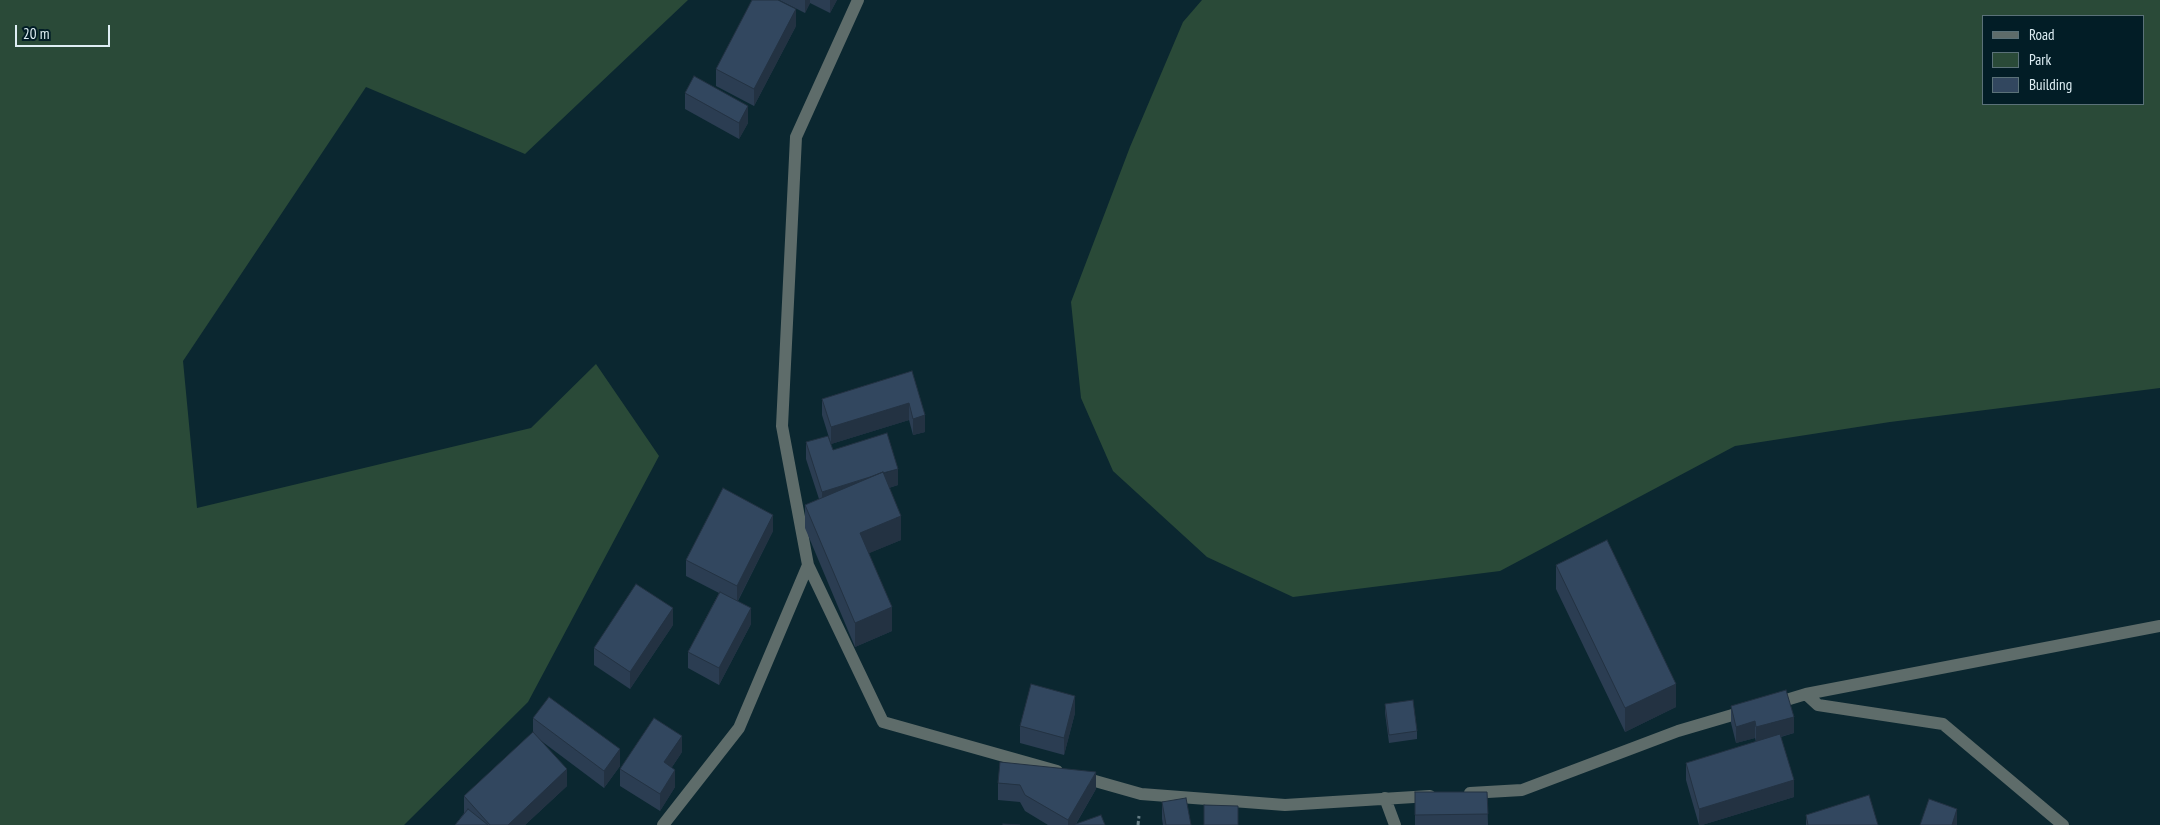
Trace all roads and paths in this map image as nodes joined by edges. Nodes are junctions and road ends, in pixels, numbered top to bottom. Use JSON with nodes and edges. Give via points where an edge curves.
{"nodes":[{"id":1,"x":858,"y":0,"type":"edge"},
{"id":2,"x":808,"y":565,"type":"junction"},
{"id":3,"x":2160,"y":626,"type":"edge"},
{"id":4,"x":1806,"y":694,"type":"junction"},
{"id":5,"x":1385,"y":798,"type":"junction"},
{"id":6,"x":663,"y":825,"type":"edge"},
{"id":7,"x":1395,"y":825,"type":"edge"},
{"id":8,"x":2063,"y":825,"type":"edge"}],
"edges":[{"from":1,"to":2,"type":"street","via":[[796,137],[782,426]]},
{"from":2,"to":5,"type":"street","via":[[883,722],[1141,794],[1285,805]]},
{"from":2,"to":6,"type":"street","via":[[739,728]]},
{"from":3,"to":4,"type":"street"},
{"from":4,"to":5,"type":"street","via":[[1678,731],[1522,790]]},
{"from":4,"to":8,"type":"street","via":[[1818,706],[1943,724]]},
{"from":5,"to":7,"type":"street"}]}
